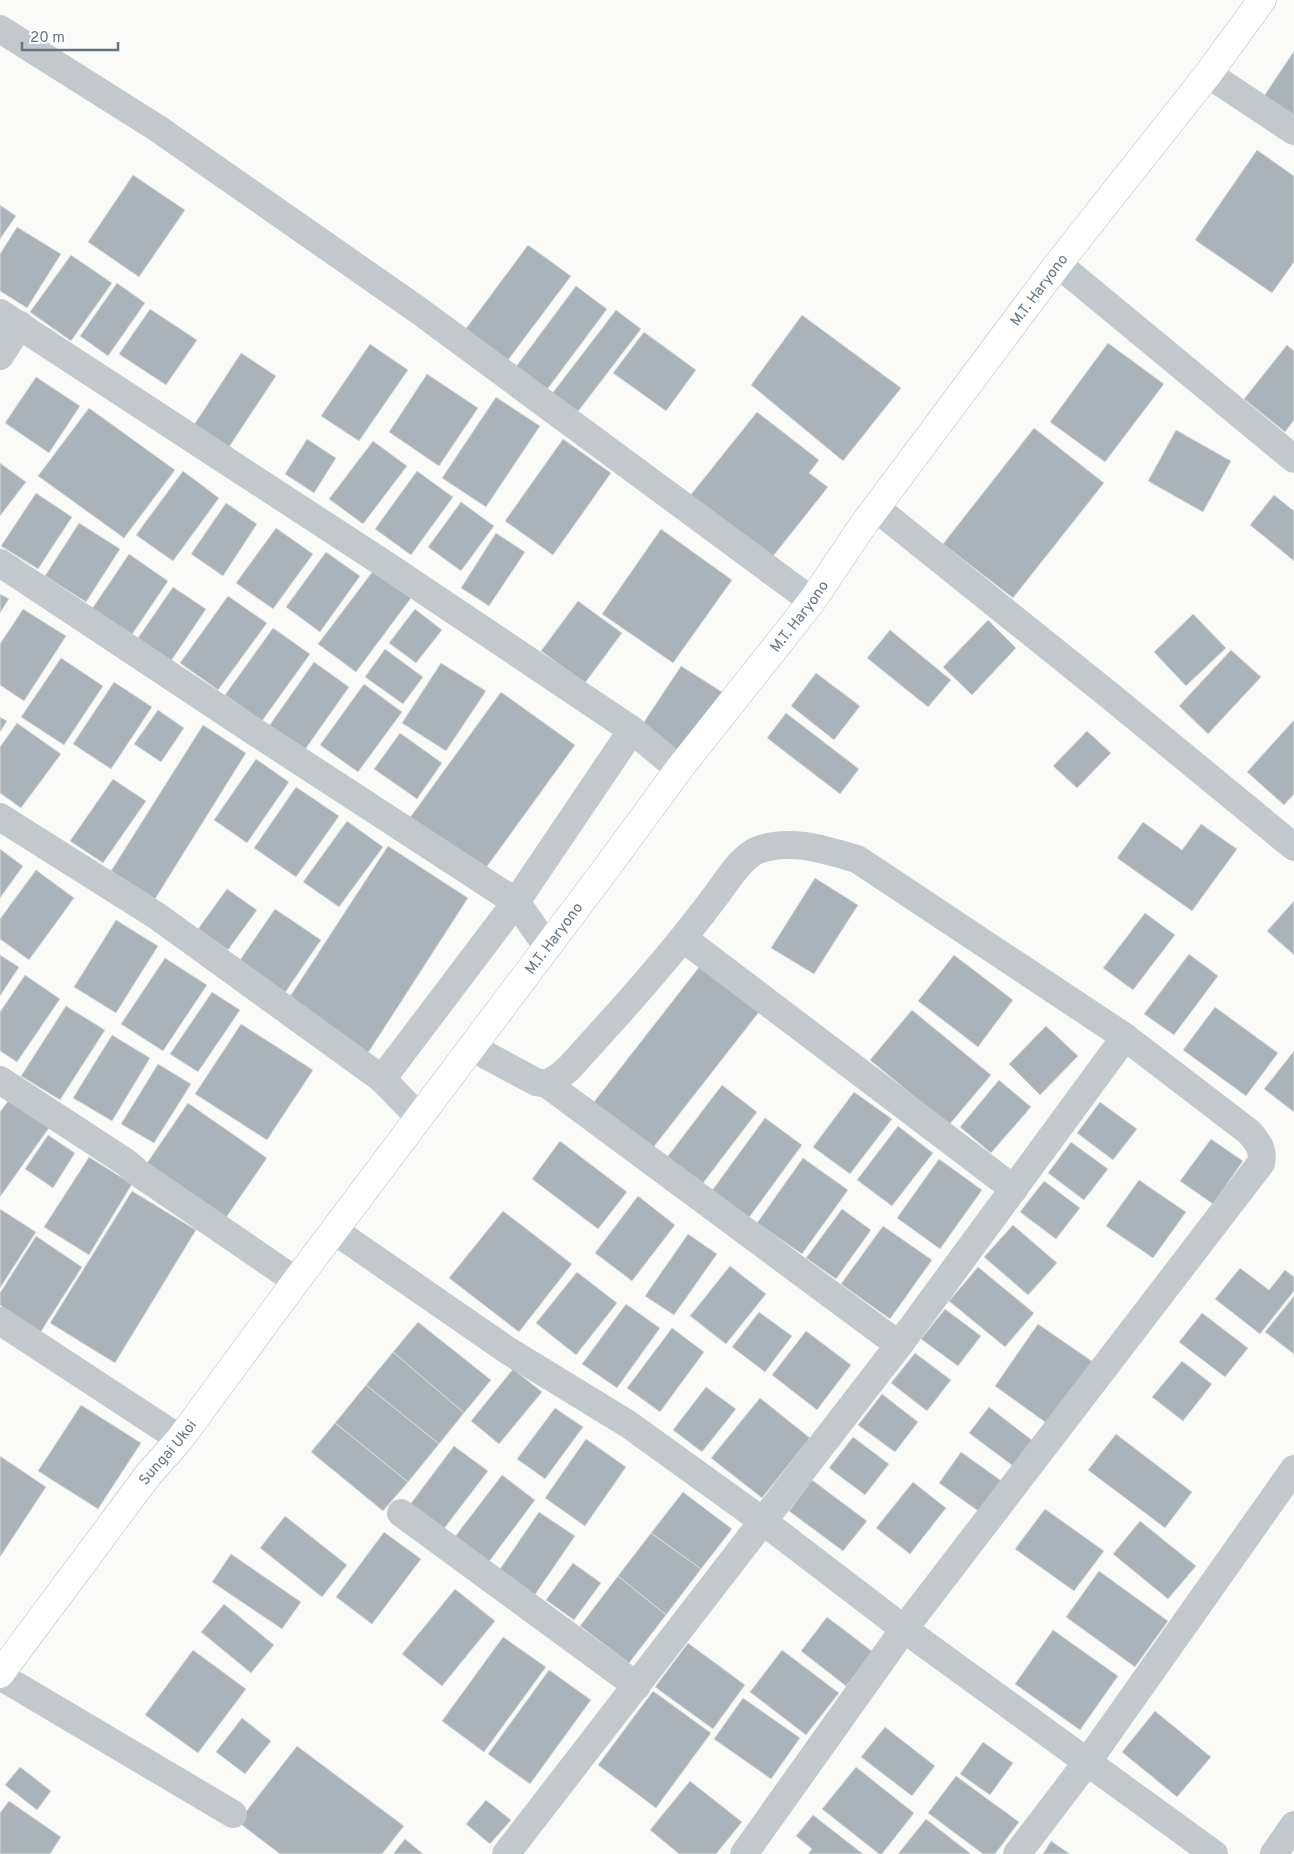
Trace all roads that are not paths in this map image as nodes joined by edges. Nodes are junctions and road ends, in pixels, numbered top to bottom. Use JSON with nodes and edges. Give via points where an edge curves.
{"nodes":[{"id":1,"x":1262,"y":0,"type":"edge"},
{"id":2,"x":0,"y":29,"type":"edge"},
{"id":3,"x":1208,"y":74,"type":"junction"},
{"id":4,"x":1294,"y":131,"type":"edge"},
{"id":5,"x":1058,"y":264,"type":"junction"},
{"id":6,"x":10,"y":319,"type":"edge"},
{"id":7,"x":0,"y":356,"type":"edge"},
{"id":8,"x":1294,"y":460,"type":"edge"},
{"id":9,"x":876,"y":508,"type":"junction"},
{"id":10,"x":0,"y":563,"type":"edge"},
{"id":11,"x":812,"y":601,"type":"junction"},
{"id":12,"x":632,"y":730,"type":"junction"},
{"id":13,"x":679,"y":769,"type":"junction"},
{"id":14,"x":0,"y":817,"type":"edge"},
{"id":15,"x":1294,"y":847,"type":"edge"},
{"id":16,"x":516,"y":902,"type":"junction"},
{"id":17,"x":684,"y":939,"type":"junction"},
{"id":18,"x":547,"y":946,"type":"junction"},
{"id":19,"x":1125,"y":1037,"type":"junction"},
{"id":20,"x":471,"y":1048,"type":"junction"},
{"id":21,"x":382,"y":1078,"type":"junction"},
{"id":22,"x":0,"y":1080,"type":"edge"},
{"id":23,"x":547,"y":1084,"type":"junction"},
{"id":24,"x":419,"y":1117,"type":"junction"},
{"id":25,"x":1014,"y":1189,"type":"junction"},
{"id":26,"x":334,"y":1231,"type":"junction"},
{"id":27,"x":296,"y":1281,"type":"junction"},
{"id":28,"x":0,"y":1321,"type":"edge"},
{"id":29,"x":899,"y":1345,"type":"junction"},
{"id":30,"x":180,"y":1439,"type":"junction"},
{"id":31,"x":1294,"y":1469,"type":"edge"},
{"id":32,"x":401,"y":1513,"type":"dead end"},
{"id":33,"x":764,"y":1522,"type":"junction"},
{"id":34,"x":904,"y":1629,"type":"junction"},
{"id":35,"x":0,"y":1675,"type":"edge"},
{"id":36,"x":637,"y":1686,"type":"junction"},
{"id":37,"x":1088,"y":1761,"type":"junction"},
{"id":38,"x":233,"y":1814,"type":"dead end"},
{"id":39,"x":1294,"y":1825,"type":"edge"},
{"id":40,"x":506,"y":1854,"type":"edge"},
{"id":41,"x":744,"y":1854,"type":"edge"},
{"id":42,"x":1017,"y":1854,"type":"edge"},
{"id":43,"x":1214,"y":1854,"type":"edge"},
{"id":44,"x":1274,"y":1854,"type":"edge"}],
"edges":[{"from":1,"to":3,"type":"highway","name":"M.T. Haryono"},
{"from":2,"to":11,"type":"street","via":[[157,128],[418,310]]},
{"from":3,"to":4,"type":"street"},
{"from":3,"to":5,"type":"highway","name":"M.T. Haryono"},
{"from":5,"to":8,"type":"street"},
{"from":5,"to":9,"type":"highway","name":"M.T. Haryono"},
{"from":6,"to":7,"type":"street"},
{"from":6,"to":12,"type":"street","via":[[389,566]]},
{"from":9,"to":11,"type":"highway","name":"M.T. Haryono"},
{"from":9,"to":15,"type":"street"},
{"from":10,"to":16,"type":"street"},
{"from":11,"to":13,"type":"highway","name":"M.T. Haryono"},
{"from":12,"to":13,"type":"street"},
{"from":12,"to":16,"type":"street"},
{"from":13,"to":18,"type":"highway","name":"M.T. Haryono"},
{"from":14,"to":21,"type":"street","via":[[157,916]]},
{"from":16,"to":18,"type":"street"},
{"from":16,"to":21,"type":"street"},
{"from":17,"to":19,"type":"street","via":[[738,866],[756,850],[782,844],[816,848],[857,859]]},
{"from":17,"to":23,"type":"street","via":[[570,1067]]},
{"from":17,"to":25,"type":"street"},
{"from":18,"to":20,"type":"highway","name":"M.T. Haryono"},
{"from":19,"to":25,"type":"street"},
{"from":19,"to":34,"type":"street","via":[[1249,1132],[1263,1154],[1261,1163]]},
{"from":20,"to":23,"type":"street","via":[[536,1082]]},
{"from":20,"to":24,"type":"highway","name":"M.T. Haryono"},
{"from":21,"to":24,"type":"street"},
{"from":22,"to":27,"type":"street","via":[[127,1163],[144,1178]]},
{"from":23,"to":29,"type":"street"},
{"from":24,"to":26,"type":"highway","name":"M.T. Haryono"},
{"from":25,"to":29,"type":"street"},
{"from":26,"to":27,"type":"highway","name":"Sungai Ukoi"},
{"from":26,"to":33,"type":"street","via":[[507,1350],[628,1424]]},
{"from":27,"to":30,"type":"highway","name":"Sungai Ukoi"},
{"from":28,"to":30,"type":"street"},
{"from":29,"to":33,"type":"street"},
{"from":30,"to":35,"type":"highway","name":"Sungai Ukoi","via":[[148,1475]]},
{"from":31,"to":37,"type":"street"},
{"from":32,"to":36,"type":"street"},
{"from":33,"to":34,"type":"street"},
{"from":33,"to":36,"type":"street"},
{"from":34,"to":37,"type":"street"},
{"from":34,"to":41,"type":"street"},
{"from":35,"to":38,"type":"street"},
{"from":36,"to":40,"type":"street"},
{"from":37,"to":42,"type":"street"},
{"from":37,"to":43,"type":"street"},
{"from":39,"to":44,"type":"street"}]}
